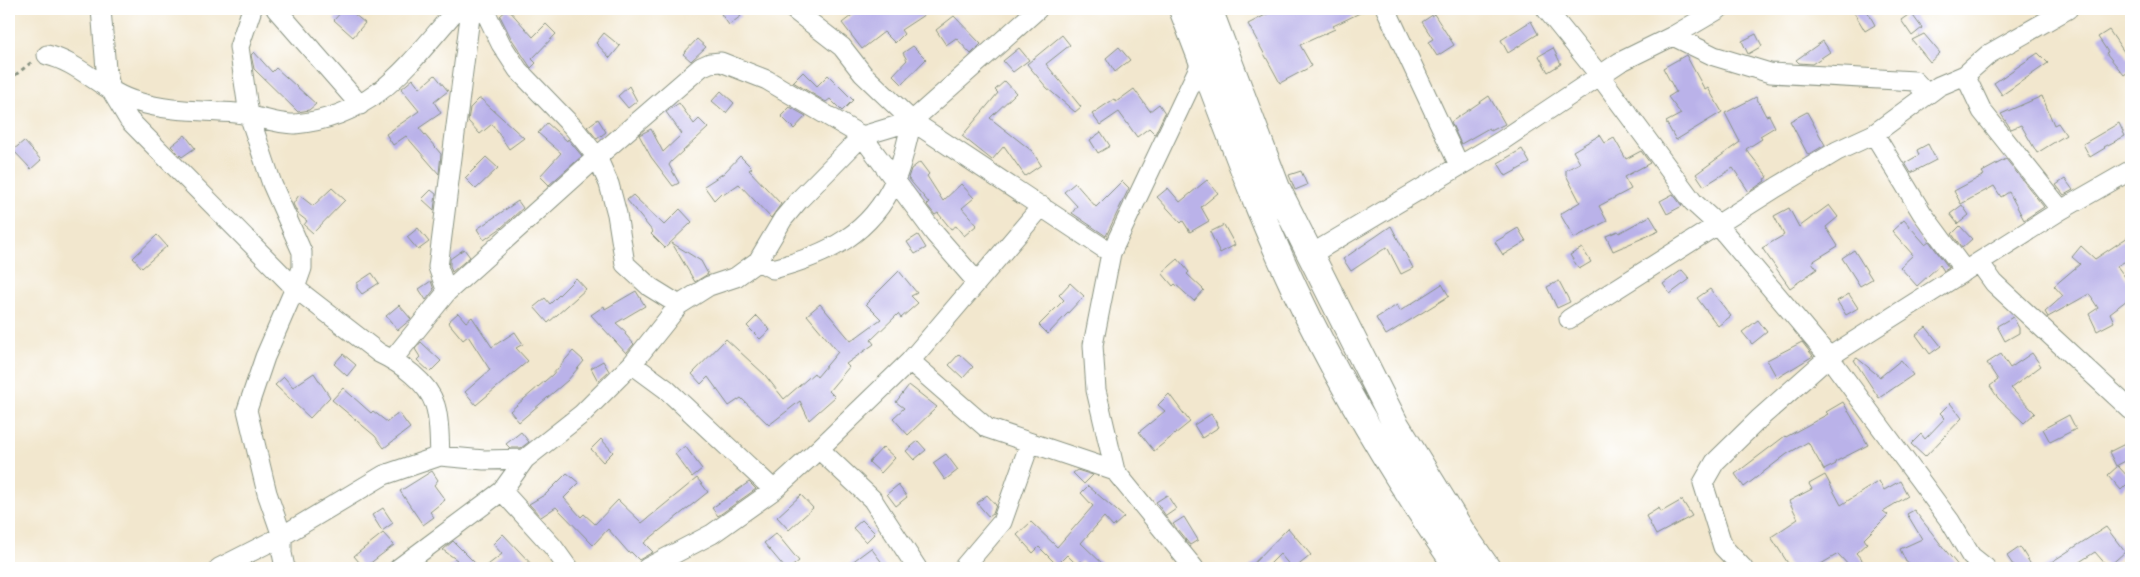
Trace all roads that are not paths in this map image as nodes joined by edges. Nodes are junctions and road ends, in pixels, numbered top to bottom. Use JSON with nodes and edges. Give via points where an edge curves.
{"nodes":[{"id":1,"x":101,"y":9,"type":"edge"},
{"id":2,"x":252,"y":9,"type":"edge"},
{"id":3,"x":276,"y":9,"type":"edge"},
{"id":4,"x":457,"y":9,"type":"edge"},
{"id":5,"x":471,"y":9,"type":"edge"},
{"id":6,"x":484,"y":9,"type":"edge"},
{"id":7,"x":794,"y":9,"type":"edge"},
{"id":8,"x":1038,"y":9,"type":"edge"},
{"id":9,"x":1182,"y":9,"type":"edge"},
{"id":10,"x":1209,"y":9,"type":"edge"},
{"id":11,"x":1386,"y":9,"type":"edge"},
{"id":12,"x":1546,"y":9,"type":"edge"},
{"id":13,"x":1719,"y":9,"type":"edge"},
{"id":14,"x":2059,"y":11,"type":"edge"},
{"id":15,"x":1673,"y":36,"type":"junction"},
{"id":16,"x":47,"y":55,"type":"road end"},
{"id":17,"x":1202,"y":60,"type":"junction"},
{"id":18,"x":1965,"y":75,"type":"junction"},
{"id":19,"x":1600,"y":76,"type":"junction"},
{"id":20,"x":111,"y":90,"type":"junction"},
{"id":21,"x":1927,"y":94,"type":"junction"},
{"id":22,"x":360,"y":105,"type":"junction"},
{"id":23,"x":249,"y":115,"type":"junction"},
{"id":24,"x":912,"y":121,"type":"junction"},
{"id":25,"x":1874,"y":134,"type":"junction"},
{"id":26,"x":862,"y":136,"type":"junction"},
{"id":27,"x":597,"y":157,"type":"junction"},
{"id":28,"x":1459,"y":165,"type":"junction"},
{"id":29,"x":2131,"y":170,"type":"edge"},
{"id":30,"x":896,"y":180,"type":"junction"},
{"id":31,"x":1042,"y":206,"type":"junction"},
{"id":32,"x":2061,"y":210,"type":"junction"},
{"id":33,"x":1717,"y":224,"type":"junction"},
{"id":34,"x":1111,"y":253,"type":"junction"},
{"id":35,"x":1310,"y":255,"type":"junction"},
{"id":36,"x":758,"y":261,"type":"junction"},
{"id":37,"x":1972,"y":267,"type":"junction"},
{"id":38,"x":976,"y":281,"type":"junction"},
{"id":39,"x":295,"y":288,"type":"junction"},
{"id":40,"x":447,"y":292,"type":"junction"},
{"id":41,"x":680,"y":305,"type":"junction"},
{"id":42,"x":1568,"y":319,"type":"dead end"},
{"id":43,"x":1830,"y":357,"type":"junction"},
{"id":44,"x":393,"y":359,"type":"junction"},
{"id":45,"x":910,"y":361,"type":"junction"},
{"id":46,"x":632,"y":364,"type":"junction"},
{"id":47,"x":2131,"y":410,"type":"edge"},
{"id":48,"x":1030,"y":443,"type":"junction"},
{"id":49,"x":819,"y":449,"type":"junction"},
{"id":50,"x":440,"y":456,"type":"junction"},
{"id":51,"x":525,"y":459,"type":"junction"},
{"id":52,"x":1115,"y":471,"type":"junction"},
{"id":53,"x":502,"y":490,"type":"junction"},
{"id":54,"x":774,"y":490,"type":"junction"},
{"id":55,"x":282,"y":536,"type":"junction"},
{"id":56,"x":219,"y":568,"type":"edge"},
{"id":57,"x":285,"y":568,"type":"edge"},
{"id":58,"x":399,"y":568,"type":"edge"},
{"id":59,"x":568,"y":568,"type":"edge"},
{"id":60,"x":647,"y":568,"type":"edge"},
{"id":61,"x":917,"y":568,"type":"edge"},
{"id":62,"x":963,"y":568,"type":"edge"},
{"id":63,"x":1194,"y":568,"type":"edge"},
{"id":64,"x":1458,"y":568,"type":"edge"},
{"id":65,"x":1488,"y":568,"type":"edge"},
{"id":66,"x":1743,"y":568,"type":"edge"},
{"id":67,"x":1986,"y":568,"type":"edge"}],
"edges":[{"from":1,"to":20,"type":"street"},
{"from":2,"to":23,"type":"street","via":[[239,47]]},
{"from":3,"to":22,"type":"street"},
{"from":4,"to":22,"type":"street","via":[[394,81]]},
{"from":5,"to":40,"type":"street","via":[[438,267]]},
{"from":6,"to":27,"type":"street","via":[[518,70]]},
{"from":7,"to":24,"type":"street","via":[[842,47],[863,74]]},
{"from":8,"to":24,"type":"street"},
{"from":9,"to":17,"type":"main road"},
{"from":10,"to":35,"type":"main road","via":[[1276,188]]},
{"from":11,"to":28,"type":"street"},
{"from":12,"to":19,"type":"street"},
{"from":13,"to":15,"type":"street"},
{"from":14,"to":18,"type":"street","via":[[1989,54]]},
{"from":15,"to":19,"type":"street","via":[[1620,62]]},
{"from":15,"to":21,"type":"street","via":[[1714,56],[1770,74],[1915,81]]},
{"from":16,"to":20,"type":"street","via":[[63,59]]},
{"from":17,"to":34,"type":"street"},
{"from":17,"to":64,"type":"main road","via":[[1253,195],[1296,291],[1372,436]]},
{"from":18,"to":21,"type":"street"},
{"from":18,"to":32,"type":"street","via":[[1982,112]]},
{"from":19,"to":28,"type":"street"},
{"from":19,"to":33,"type":"street","via":[[1693,202]]},
{"from":20,"to":23,"type":"street","via":[[136,102],[175,110]]},
{"from":20,"to":39,"type":"street","via":[[129,120]]},
{"from":21,"to":25,"type":"street"},
{"from":22,"to":23,"type":"street","via":[[336,116],[294,124]]},
{"from":23,"to":39,"type":"street","via":[[272,184],[302,252],[302,268]]},
{"from":24,"to":26,"type":"street"},
{"from":24,"to":30,"type":"street"},
{"from":24,"to":31,"type":"street"},
{"from":25,"to":33,"type":"street","via":[[1837,151]]},
{"from":25,"to":37,"type":"street","via":[[1922,213]]},
{"from":26,"to":27,"type":"street","via":[[767,80],[721,62],[701,67]]},
{"from":26,"to":30,"type":"street"},
{"from":26,"to":36,"type":"street","via":[[783,219]]},
{"from":27,"to":40,"type":"street"},
{"from":27,"to":41,"type":"street","via":[[617,214],[625,264],[650,287]]},
{"from":28,"to":35,"type":"street"},
{"from":29,"to":32,"type":"street"},
{"from":30,"to":36,"type":"street","via":[[873,217],[855,234],[815,256],[773,269]]},
{"from":30,"to":38,"type":"street","via":[[935,234]]},
{"from":31,"to":34,"type":"street"},
{"from":31,"to":38,"type":"street"},
{"from":32,"to":37,"type":"street"},
{"from":33,"to":42,"type":"street"},
{"from":33,"to":43,"type":"street"},
{"from":34,"to":52,"type":"street","via":[[1093,345],[1096,390]]},
{"from":35,"to":65,"type":"main road","via":[[1395,423]]},
{"from":36,"to":41,"type":"street","via":[[736,277],[709,286]]},
{"from":37,"to":43,"type":"street"},
{"from":37,"to":47,"type":"street","via":[[1994,283]]},
{"from":38,"to":45,"type":"street"},
{"from":39,"to":44,"type":"street","via":[[379,353]]},
{"from":39,"to":55,"type":"street","via":[[265,357],[247,410],[267,493]]},
{"from":40,"to":44,"type":"street"},
{"from":41,"to":46,"type":"street"},
{"from":43,"to":66,"type":"street","via":[[1715,462],[1703,483],[1722,547]]},
{"from":43,"to":67,"type":"street","via":[[1950,521],[1971,556]]},
{"from":44,"to":50,"type":"street","via":[[428,388],[436,406]]},
{"from":45,"to":48,"type":"street","via":[[987,428]]},
{"from":45,"to":49,"type":"street"},
{"from":46,"to":51,"type":"street","via":[[582,414]]},
{"from":46,"to":54,"type":"street","via":[[666,389]]},
{"from":48,"to":52,"type":"street"},
{"from":48,"to":62,"type":"street","via":[[1002,522]]},
{"from":49,"to":54,"type":"street"},
{"from":49,"to":61,"type":"street","via":[[872,499]]},
{"from":50,"to":51,"type":"street"},
{"from":50,"to":55,"type":"street","via":[[384,475]]},
{"from":51,"to":53,"type":"street"},
{"from":52,"to":63,"type":"street"},
{"from":53,"to":58,"type":"street"},
{"from":53,"to":59,"type":"street"},
{"from":54,"to":60,"type":"street","via":[[712,534]]},
{"from":55,"to":56,"type":"street"},
{"from":55,"to":57,"type":"street"}]}
